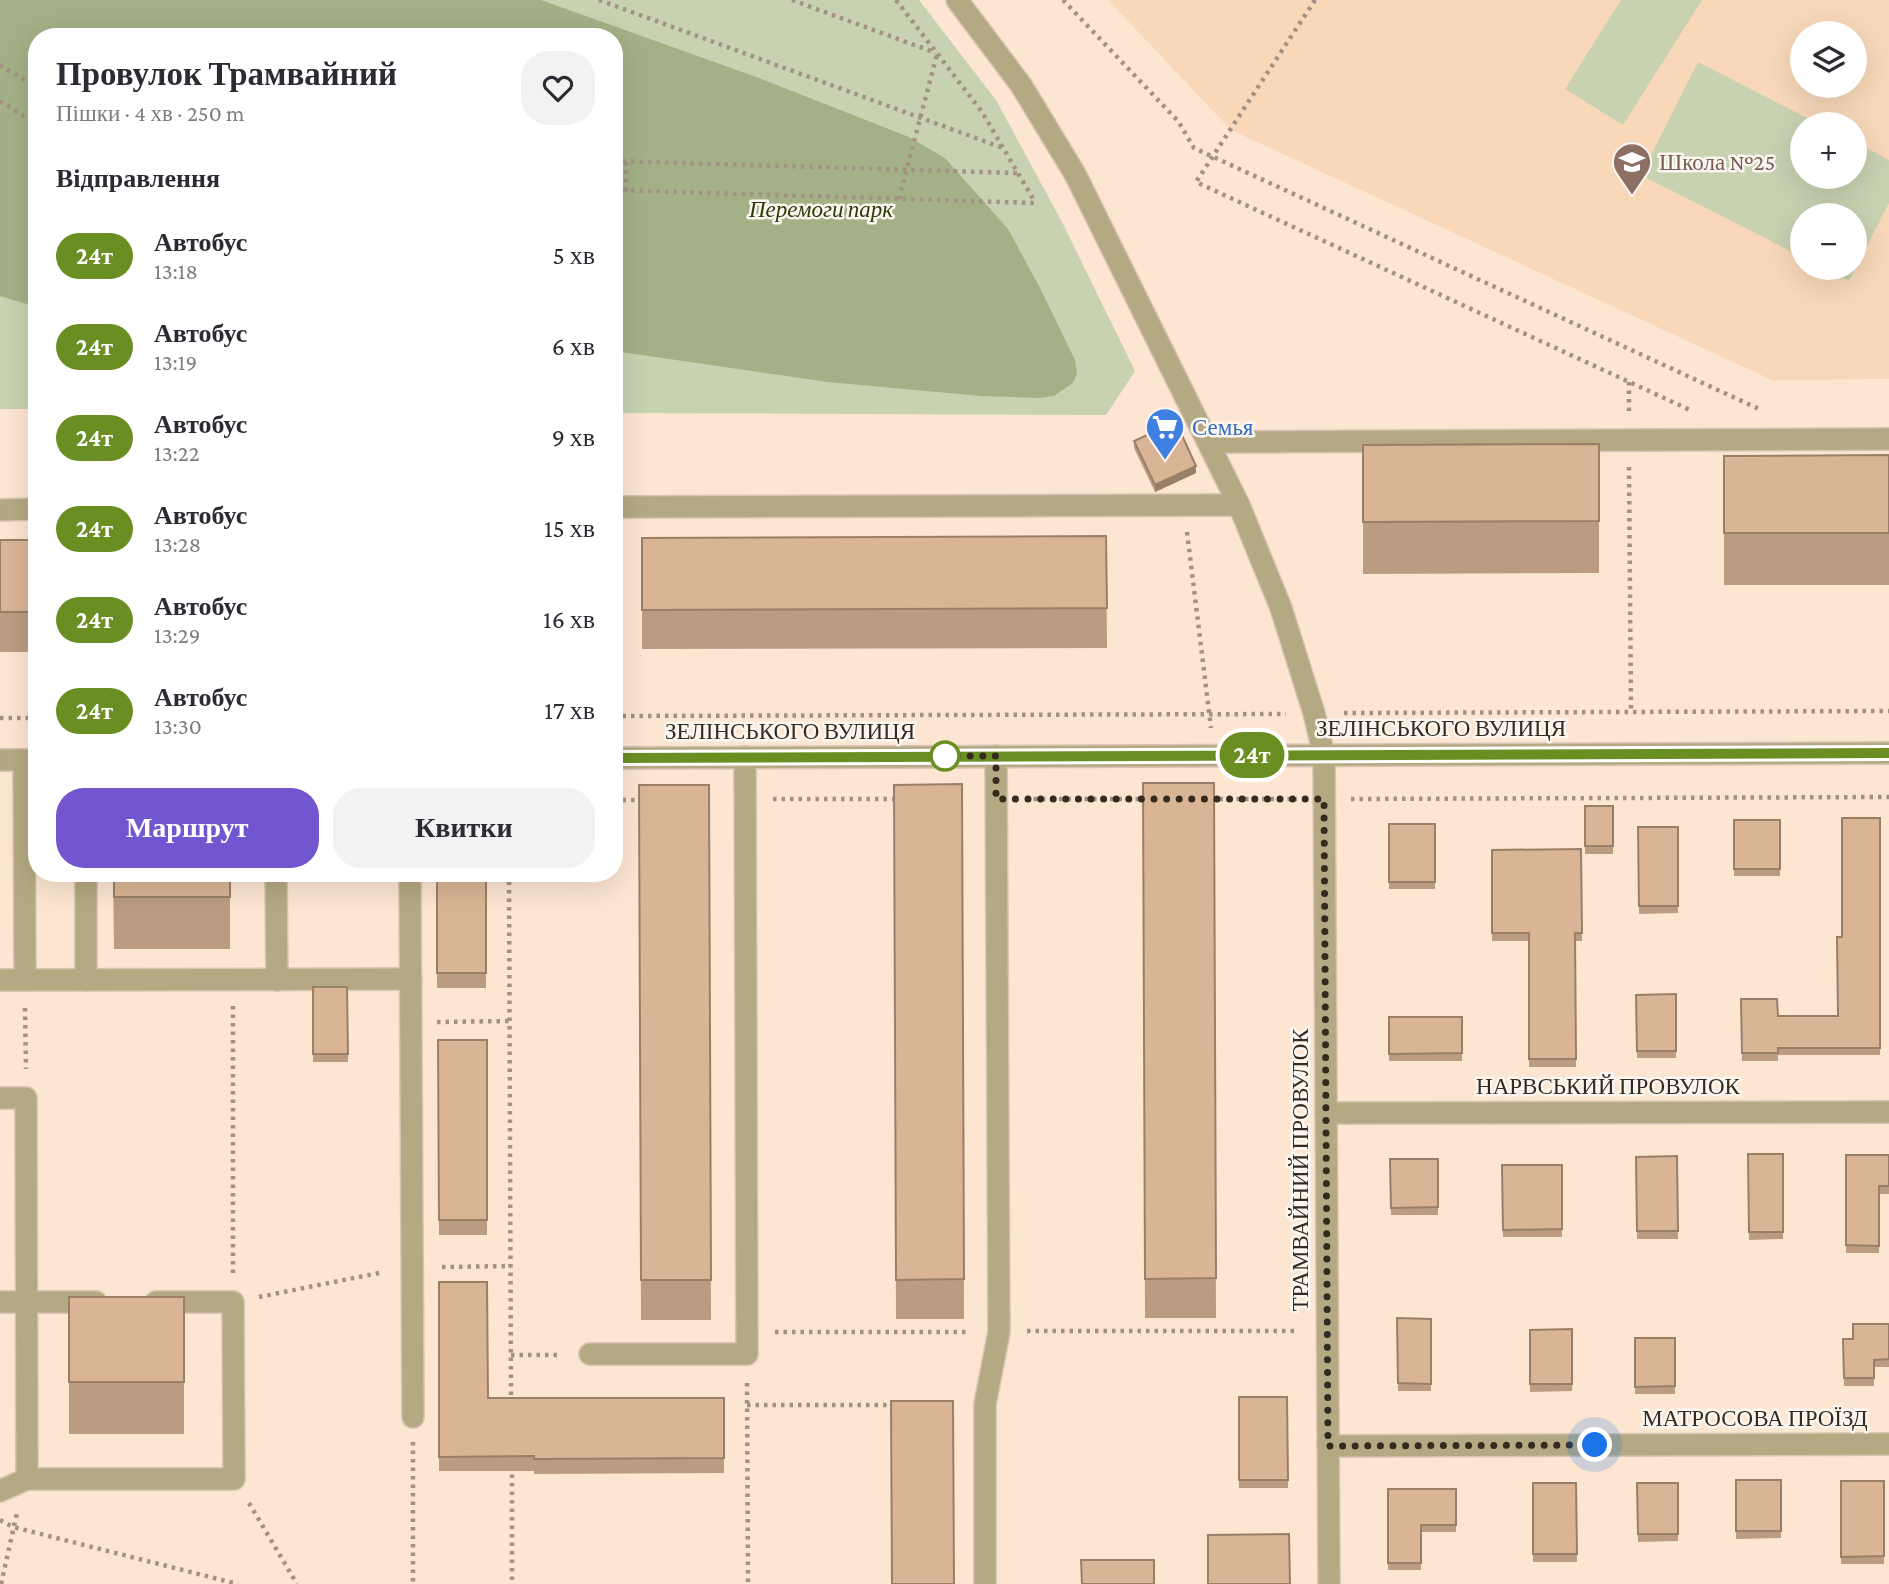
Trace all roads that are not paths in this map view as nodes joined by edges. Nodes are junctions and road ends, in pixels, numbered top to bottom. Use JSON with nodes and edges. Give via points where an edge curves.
{"nodes":[{"id":1,"x":957,"y":0,"type":"edge"},
{"id":2,"x":1889,"y":439,"type":"edge"},
{"id":3,"x":1209,"y":442,"type":"junction"},
{"id":4,"x":1239,"y":505,"type":"junction"},
{"id":5,"x":623,"y":507,"type":"edge"},
{"id":6,"x":28,"y":509,"type":"edge"},
{"id":7,"x":0,"y":510,"type":"edge"},
{"id":8,"x":1889,"y":753,"type":"edge"},
{"id":9,"x":1324,"y":755,"type":"junction"},
{"id":10,"x":996,"y":756,"type":"junction"},
{"id":11,"x":745,"y":757,"type":"junction"},
{"id":12,"x":623,"y":758,"type":"edge"},
{"id":13,"x":0,"y":760,"type":"edge"},
{"id":14,"x":28,"y":760,"type":"edge"},
{"id":15,"x":28,"y":870,"type":"edge"},
{"id":16,"x":86,"y":882,"type":"edge"},
{"id":17,"x":276,"y":882,"type":"edge"},
{"id":18,"x":410,"y":882,"type":"edge"},
{"id":19,"x":411,"y":979,"type":"junction"},
{"id":20,"x":0,"y":980,"type":"edge"},
{"id":21,"x":25,"y":980,"type":"junction"},
{"id":22,"x":86,"y":980,"type":"junction"},
{"id":23,"x":277,"y":980,"type":"junction"},
{"id":24,"x":0,"y":1098,"type":"edge"},
{"id":25,"x":1889,"y":1112,"type":"edge"},
{"id":26,"x":1326,"y":1113,"type":"junction"},
{"id":27,"x":0,"y":1302,"type":"edge"},
{"id":28,"x":27,"y":1302,"type":"junction"},
{"id":29,"x":590,"y":1354,"type":"road end"},
{"id":30,"x":413,"y":1417,"type":"road end"},
{"id":31,"x":1889,"y":1444,"type":"edge"},
{"id":32,"x":1328,"y":1446,"type":"junction"},
{"id":33,"x":27,"y":1479,"type":"junction"},
{"id":34,"x":0,"y":1491,"type":"edge"},
{"id":35,"x":985,"y":1584,"type":"edge"},
{"id":36,"x":1329,"y":1584,"type":"edge"}],
"edges":[{"from":1,"to":3,"type":"street","name":"ТРАМВАЙНИЙ ПРОВУЛОК","via":[[1021,85],[1075,174]]},
{"from":2,"to":3,"type":"street"},
{"from":3,"to":4,"type":"street","name":"ТРАМВАЙНИЙ ПРОВУЛОК"},
{"from":4,"to":5,"type":"street"},
{"from":4,"to":9,"type":"street","name":"ТРАМВАЙНИЙ ПРОВУЛОК","via":[[1282,608]]},
{"from":6,"to":7,"type":"street"},
{"from":8,"to":9,"type":"street","name":"ЗЕЛІНСЬКОГО ВУЛИЦЯ"},
{"from":9,"to":10,"type":"street","name":"ЗЕЛІНСЬКОГО ВУЛИЦЯ"},
{"from":9,"to":26,"type":"street","name":"ТРАМВАЙНИЙ ПРОВУЛОК"},
{"from":10,"to":11,"type":"street","name":"ЗЕЛІНСЬКОГО ВУЛИЦЯ"},
{"from":10,"to":35,"type":"street","via":[[999,1332],[985,1404]]},
{"from":11,"to":12,"type":"street","name":"ЗЕЛІНСЬКОГО ВУЛИЦЯ"},
{"from":11,"to":29,"type":"street","via":[[747,1354]]},
{"from":13,"to":14,"type":"street"},
{"from":15,"to":21,"type":"street"},
{"from":16,"to":22,"type":"street"},
{"from":17,"to":23,"type":"street"},
{"from":18,"to":19,"type":"street"},
{"from":19,"to":23,"type":"street"},
{"from":19,"to":30,"type":"street"},
{"from":20,"to":21,"type":"street"},
{"from":21,"to":22,"type":"street"},
{"from":22,"to":23,"type":"street"},
{"from":24,"to":28,"type":"street","via":[[26,1098]]},
{"from":25,"to":26,"type":"street","name":"НАРВСЬКИЙ ПРОВУЛОК"},
{"from":26,"to":32,"type":"street","name":"ТРАМВАЙНИЙ ПРОВУЛОК"},
{"from":27,"to":28,"type":"street"},
{"from":28,"to":33,"type":"street"},
{"from":28,"to":33,"type":"street","via":[[233,1302],[234,1479]]},
{"from":31,"to":32,"type":"street","name":"МАТРОСОВА ПРОЇЗД"},
{"from":32,"to":36,"type":"street","name":"ТРАМВАЙНИЙ ПРОВУЛОК"},
{"from":33,"to":34,"type":"street"}]}
